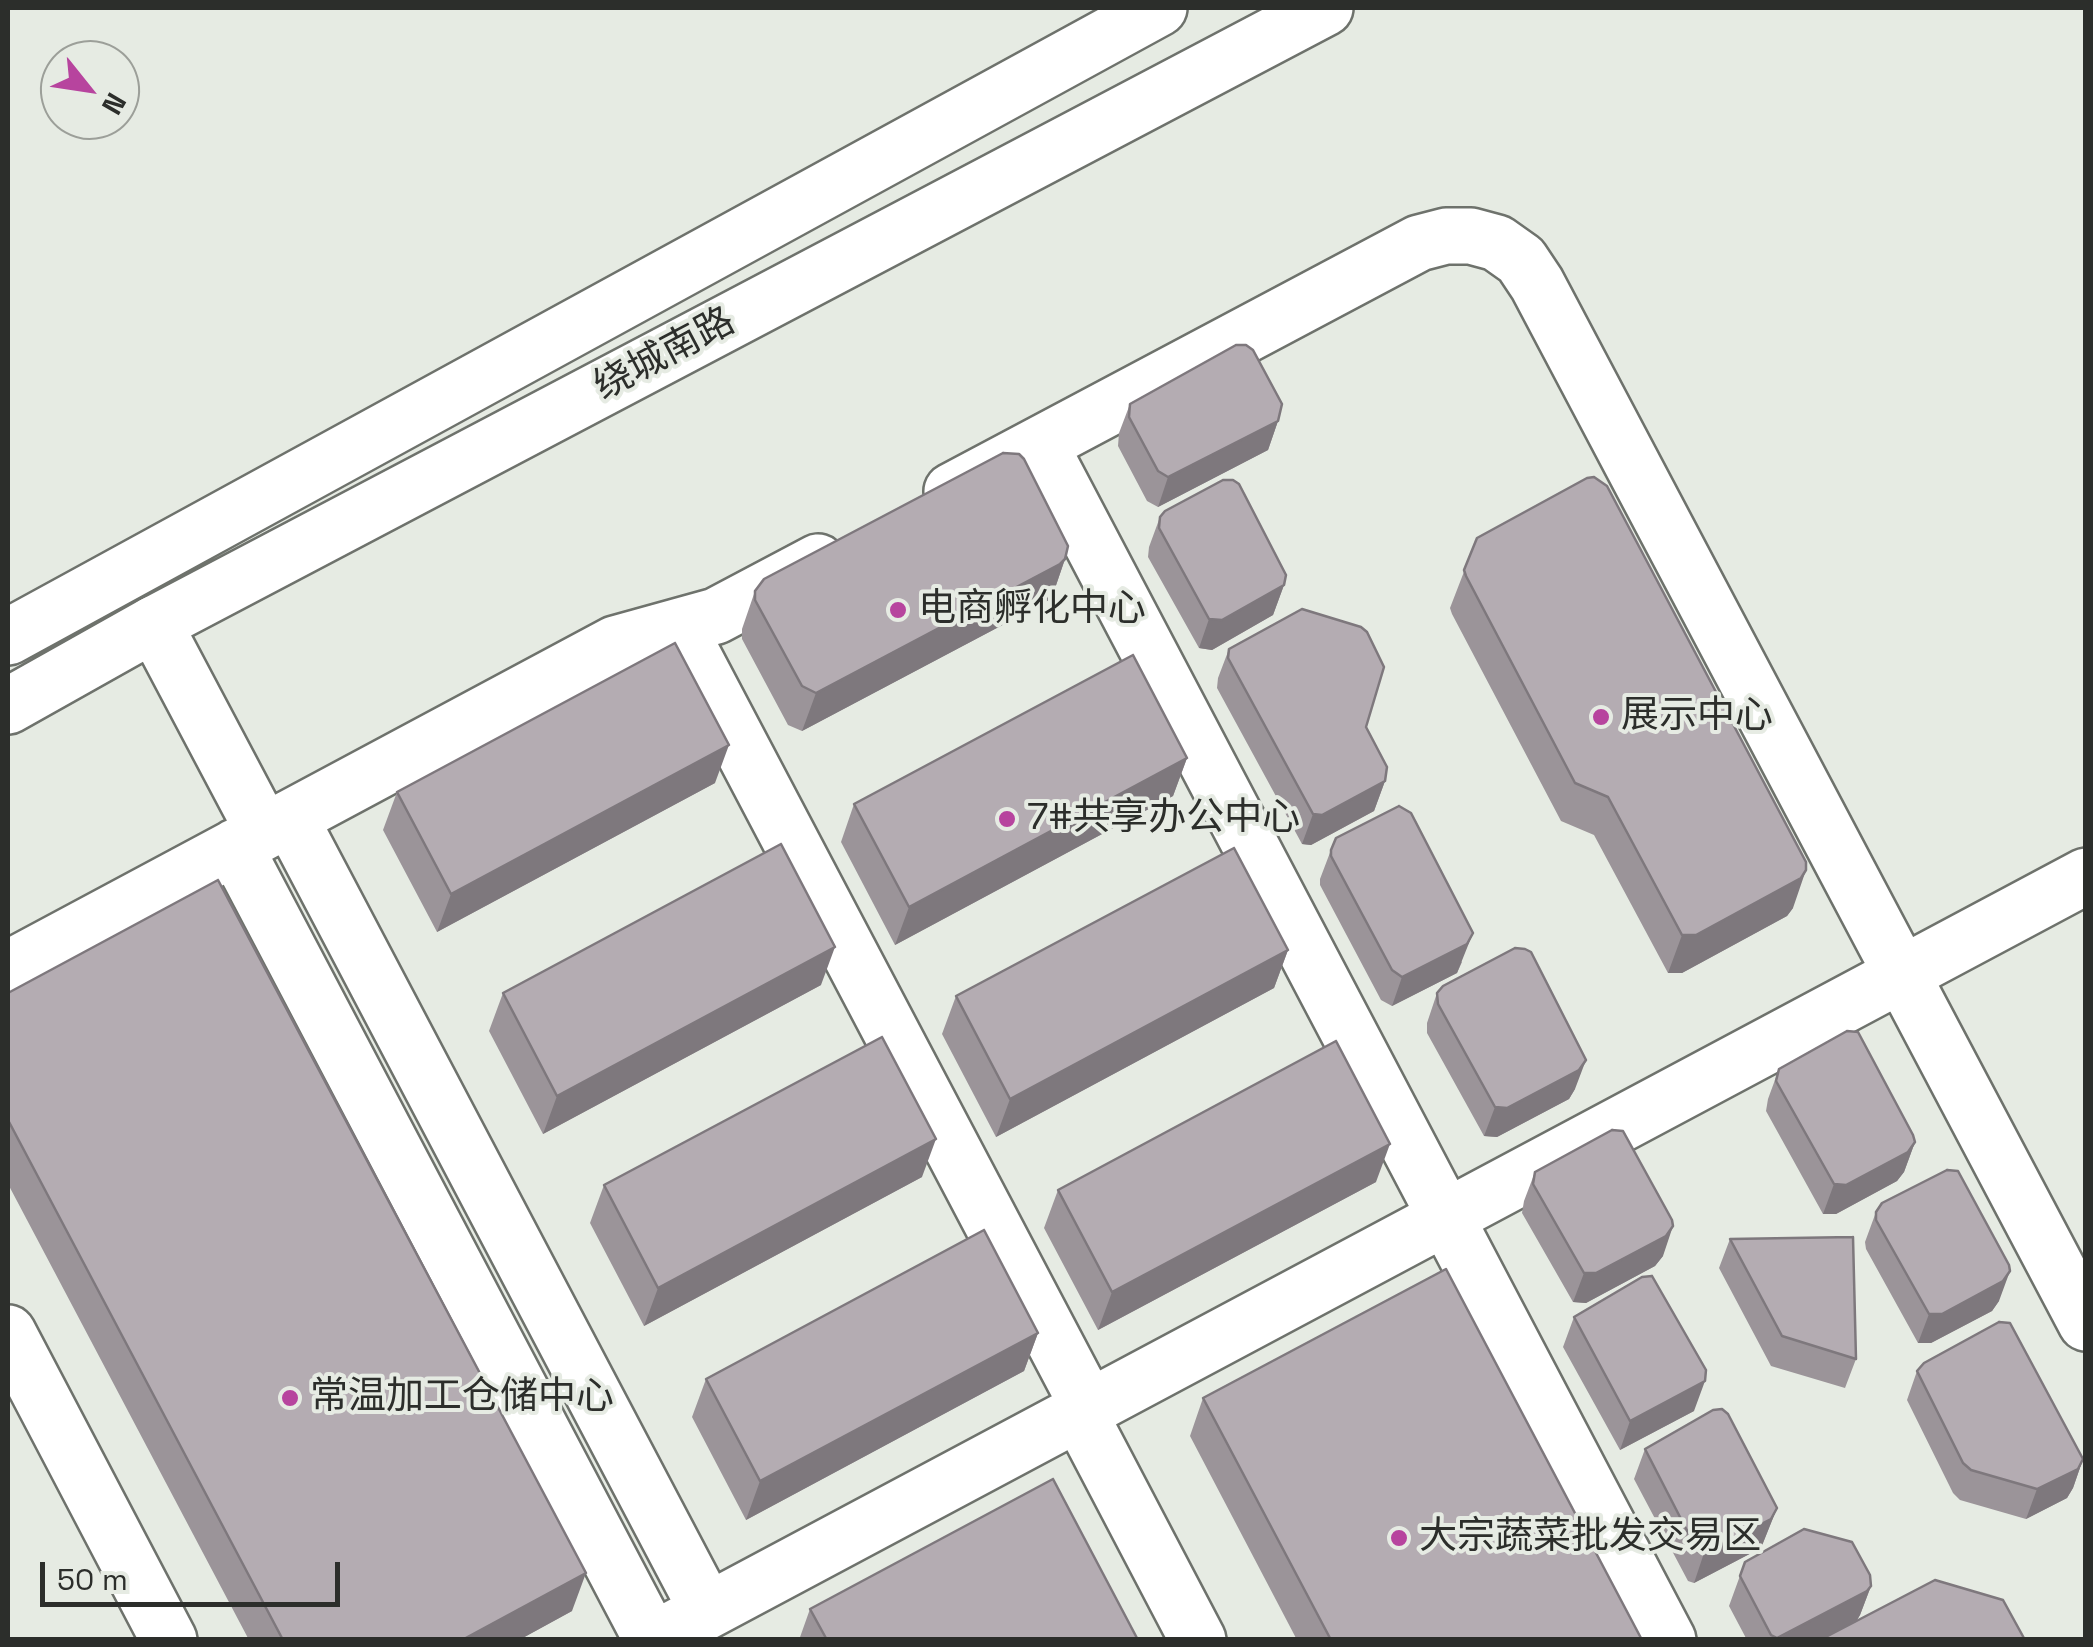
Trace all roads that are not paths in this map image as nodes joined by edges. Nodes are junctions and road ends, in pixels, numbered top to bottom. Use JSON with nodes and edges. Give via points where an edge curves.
{"nodes":[{"id":1,"x":1159,"y":8,"type":"edge"},
{"id":2,"x":1325,"y":8,"type":"edge"},
{"id":3,"x":1040,"y":444,"type":"junction"},
{"id":4,"x":154,"y":624,"type":"junction"},
{"id":5,"x":678,"y":626,"type":"junction"},
{"id":6,"x":8,"y":637,"type":"edge"},
{"id":7,"x":8,"y":706,"type":"edge"},
{"id":8,"x":263,"y":833,"type":"junction"},
{"id":9,"x":2086,"y":876,"type":"edge"},
{"id":10,"x":8,"y":969,"type":"edge"},
{"id":11,"x":1902,"y":975,"type":"junction"},
{"id":12,"x":1446,"y":1217,"type":"junction"},
{"id":13,"x":2086,"y":1323,"type":"edge"},
{"id":14,"x":8,"y":1333,"type":"edge"},
{"id":15,"x":1084,"y":1410,"type":"junction"},
{"id":16,"x":674,"y":1631,"type":"edge"},
{"id":17,"x":169,"y":1640,"type":"edge"},
{"id":18,"x":1198,"y":1640,"type":"edge"},
{"id":19,"x":1668,"y":1640,"type":"edge"}],
"edges":[{"from":1,"to":6,"type":"main road","name":"绕城南路"},
{"from":2,"to":4,"type":"main road","name":"绕城南路"},
{"from":3,"to":5,"type":"main road","via":[[716,616]]},
{"from":3,"to":11,"type":"main road","via":[[1420,243],[1472,236],[1496,243],[1538,284]]},
{"from":3,"to":12,"type":"main road"},
{"from":4,"to":7,"type":"main road","name":"绕城南路"},
{"from":4,"to":8,"type":"main road"},
{"from":5,"to":8,"type":"main road","via":[[615,644]]},
{"from":5,"to":15,"type":"main road"},
{"from":8,"to":10,"type":"main road"},
{"from":8,"to":16,"type":"main road"},
{"from":9,"to":11,"type":"main road"},
{"from":11,"to":12,"type":"main road"},
{"from":11,"to":13,"type":"main road"},
{"from":12,"to":15,"type":"main road"},
{"from":12,"to":19,"type":"main road"},
{"from":14,"to":17,"type":"main road"},
{"from":15,"to":16,"type":"main road"},
{"from":15,"to":18,"type":"main road"}]}
